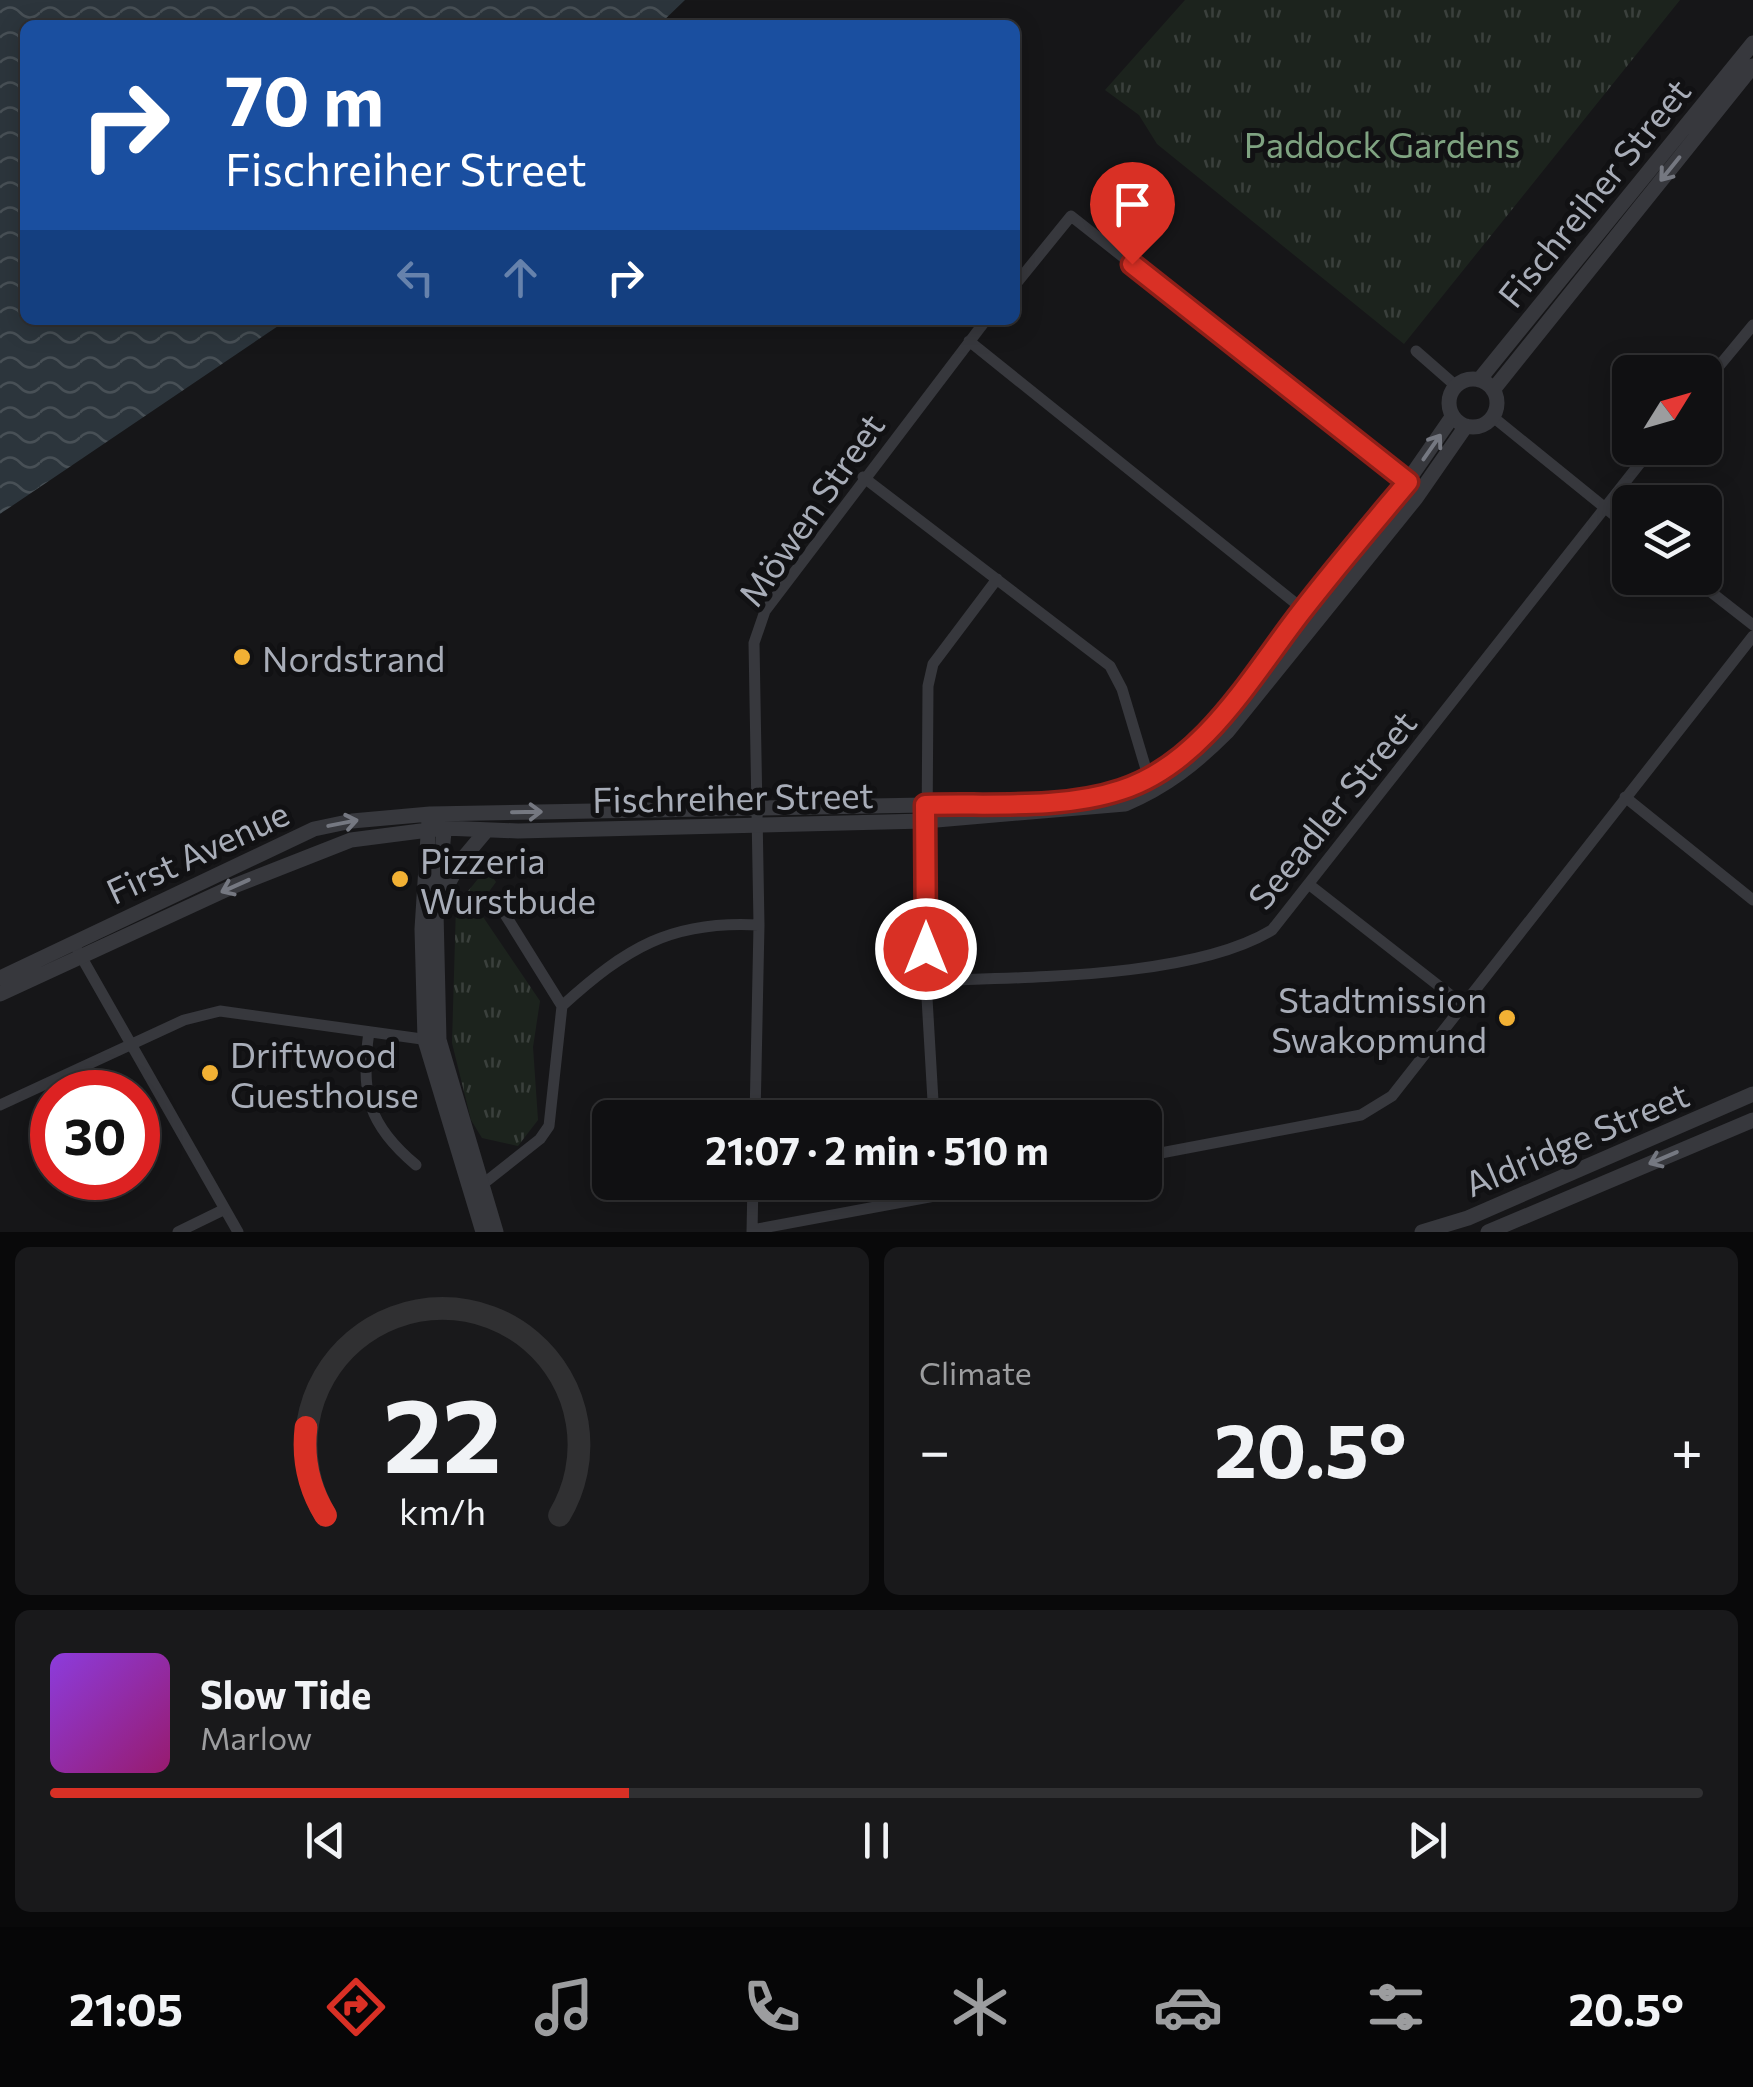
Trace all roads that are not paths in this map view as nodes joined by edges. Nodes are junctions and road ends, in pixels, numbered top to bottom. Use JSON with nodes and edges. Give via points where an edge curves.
{"nodes":[{"id":1,"x":1753,"y":43,"type":"edge"},
{"id":2,"x":1753,"y":66,"type":"edge"},
{"id":3,"x":1020,"y":279,"type":"edge"},
{"id":4,"x":982,"y":325,"type":"edge"},
{"id":5,"x":1753,"y":325,"type":"edge"},
{"id":6,"x":969,"y":341,"type":"junction"},
{"id":7,"x":1416,"y":351,"type":"dead end"},
{"id":8,"x":1722,"y":362,"type":"edge"},
{"id":9,"x":1486,"y":385,"type":"junction"},
{"id":10,"x":1456,"y":386,"type":"junction"},
{"id":11,"x":1493,"y":417,"type":"junction"},
{"id":12,"x":1459,"y":421,"type":"junction"},
{"id":13,"x":1638,"y":465,"type":"edge"},
{"id":14,"x":862,"y":477,"type":"junction"},
{"id":15,"x":1414,"y":486,"type":"junction"},
{"id":16,"x":1604,"y":507,"type":"junction"},
{"id":17,"x":1612,"y":513,"type":"edge"},
{"id":18,"x":996,"y":579,"type":"junction"},
{"id":19,"x":1715,"y":595,"type":"edge"},
{"id":20,"x":1303,"y":609,"type":"junction"},
{"id":21,"x":1316,"y":621,"type":"junction"},
{"id":22,"x":1753,"y":624,"type":"edge"},
{"id":23,"x":1753,"y":636,"type":"edge"},
{"id":24,"x":1151,"y":785,"type":"junction"},
{"id":25,"x":1625,"y":797,"type":"junction"},
{"id":26,"x":925,"y":813,"type":"junction"},
{"id":27,"x":758,"y":817,"type":"junction"},
{"id":28,"x":437,"y":821,"type":"junction"},
{"id":29,"x":486,"y":830,"type":"junction"},
{"id":30,"x":1311,"y":886,"type":"junction"},
{"id":31,"x":1753,"y":900,"type":"edge"},
{"id":32,"x":501,"y":908,"type":"dead end"},
{"id":33,"x":436,"y":912,"type":"junction"},
{"id":34,"x":759,"y":925,"type":"junction"},
{"id":35,"x":77,"y":950,"type":"junction"},
{"id":36,"x":0,"y":978,"type":"edge"},
{"id":37,"x":926,"y":981,"type":"junction"},
{"id":38,"x":0,"y":994,"type":"edge"},
{"id":39,"x":1462,"y":1004,"type":"junction"},
{"id":40,"x":562,"y":1006,"type":"junction"},
{"id":41,"x":369,"y":1032,"type":"junction"},
{"id":42,"x":432,"y":1040,"type":"junction"},
{"id":43,"x":130,"y":1045,"type":"junction"},
{"id":44,"x":1753,"y":1094,"type":"edge"},
{"id":45,"x":755,"y":1100,"type":"edge"},
{"id":46,"x":933,"y":1100,"type":"edge"},
{"id":47,"x":0,"y":1105,"type":"edge"},
{"id":48,"x":1753,"y":1120,"type":"edge"},
{"id":49,"x":1162,"y":1153,"type":"edge"},
{"id":50,"x":416,"y":1165,"type":"dead end"},
{"id":51,"x":483,"y":1184,"type":"junction"},
{"id":52,"x":753,"y":1200,"type":"edge"},
{"id":53,"x":890,"y":1200,"type":"edge"},
{"id":54,"x":223,"y":1210,"type":"junction"},
{"id":55,"x":1470,"y":1225,"type":"edge"},
{"id":56,"x":752,"y":1231,"type":"edge"},
{"id":57,"x":178,"y":1232,"type":"edge"},
{"id":58,"x":238,"y":1232,"type":"edge"},
{"id":59,"x":482,"y":1232,"type":"edge"},
{"id":60,"x":496,"y":1232,"type":"edge"},
{"id":61,"x":1422,"y":1232,"type":"edge"},
{"id":62,"x":1488,"y":1232,"type":"edge"}],
"edges":[{"from":1,"to":9,"type":"street","name":"Fischreiher Street"},
{"from":2,"to":9,"type":"street","name":"Fischreiher Street","one_way":true},
{"from":3,"to":15,"type":"street","via":[[1071,216]]},
{"from":4,"to":6,"type":"street","name":"Möwen Street"},
{"from":5,"to":8,"type":"street"},
{"from":6,"to":14,"type":"street","name":"Möwen Street"},
{"from":6,"to":20,"type":"street"},
{"from":7,"to":10,"type":"street"},
{"from":9,"to":10,"type":"street"},
{"from":9,"to":11,"type":"street","via":[[1497,403]]},
{"from":10,"to":12,"type":"street","via":[[1448,404]]},
{"from":11,"to":12,"type":"street","via":[[1478,427]]},
{"from":11,"to":16,"type":"street"},
{"from":12,"to":15,"type":"street","name":"Fischreiher Street"},
{"from":13,"to":16,"type":"street","name":"Seeadler Street"},
{"from":14,"to":18,"type":"street"},
{"from":14,"to":27,"type":"street","name":"Möwen Street","via":[[765,611],[754,643]]},
{"from":15,"to":20,"type":"street","name":"Fischreiher Street"},
{"from":15,"to":21,"type":"street","name":"Fischreiher Street"},
{"from":16,"to":17,"type":"street"},
{"from":16,"to":30,"type":"street","name":"Seeadler Street"},
{"from":18,"to":24,"type":"street","via":[[1110,666]]},
{"from":18,"to":26,"type":"street","via":[[934,664]]},
{"from":19,"to":22,"type":"street"},
{"from":20,"to":21,"type":"street"},
{"from":20,"to":24,"type":"street","name":"Fischreiher Street","via":[[1225,712]]},
{"from":21,"to":24,"type":"street","name":"Fischreiher Street","via":[[1227,732],[1195,763]]},
{"from":23,"to":25,"type":"street"},
{"from":24,"to":26,"type":"street","name":"Fischreiher Street"},
{"from":25,"to":31,"type":"street"},
{"from":25,"to":39,"type":"street"},
{"from":26,"to":27,"type":"street","name":"Fischreiher Street"},
{"from":26,"to":37,"type":"street"},
{"from":28,"to":27,"type":"street","name":"Fischreiher Street","one_way":true},
{"from":27,"to":29,"type":"street","name":"Fischreiher Street"},
{"from":27,"to":34,"type":"street","name":"Möwen Street"},
{"from":28,"to":29,"type":"street","name":"Fischreiher Street"},
{"from":28,"to":33,"type":"street"},
{"from":28,"to":35,"type":"street","name":"First Avenue","via":[[316,851]]},
{"from":28,"to":42,"type":"street","via":[[422,929]]},
{"from":29,"to":33,"type":"street","via":[[452,875]]},
{"from":30,"to":37,"type":"street","name":"Seeadler Street","via":[[1272,930],[1233,947],[1084,974]]},
{"from":30,"to":39,"type":"street"},
{"from":32,"to":40,"type":"street"},
{"from":33,"to":42,"type":"street"},
{"from":34,"to":40,"type":"street","via":[[718,923],[660,936],[595,976]]},
{"from":34,"to":45,"type":"street","name":"Möwen Street"},
{"from":35,"to":36,"type":"street","name":"First Avenue"},
{"from":35,"to":38,"type":"street","name":"First Avenue"},
{"from":35,"to":43,"type":"street"},
{"from":37,"to":46,"type":"street"},
{"from":39,"to":49,"type":"street","via":[[1404,1084],[1361,1115]]},
{"from":40,"to":51,"type":"street","via":[[548,1126]]},
{"from":41,"to":42,"type":"street"},
{"from":41,"to":43,"type":"street","via":[[220,1011]]},
{"from":41,"to":50,"type":"street","via":[[363,1072],[369,1104],[391,1144]]},
{"from":42,"to":51,"type":"street"},
{"from":42,"to":59,"type":"street"},
{"from":43,"to":47,"type":"street"},
{"from":43,"to":54,"type":"street"},
{"from":44,"to":55,"type":"street","name":"Aldridge Street"},
{"from":48,"to":62,"type":"street","name":"Aldridge Street","one_way":true},
{"from":51,"to":60,"type":"street"},
{"from":52,"to":56,"type":"street"},
{"from":53,"to":56,"type":"street"},
{"from":54,"to":57,"type":"street"},
{"from":54,"to":58,"type":"street"},
{"from":55,"to":61,"type":"street","name":"Aldridge Street"}]}
